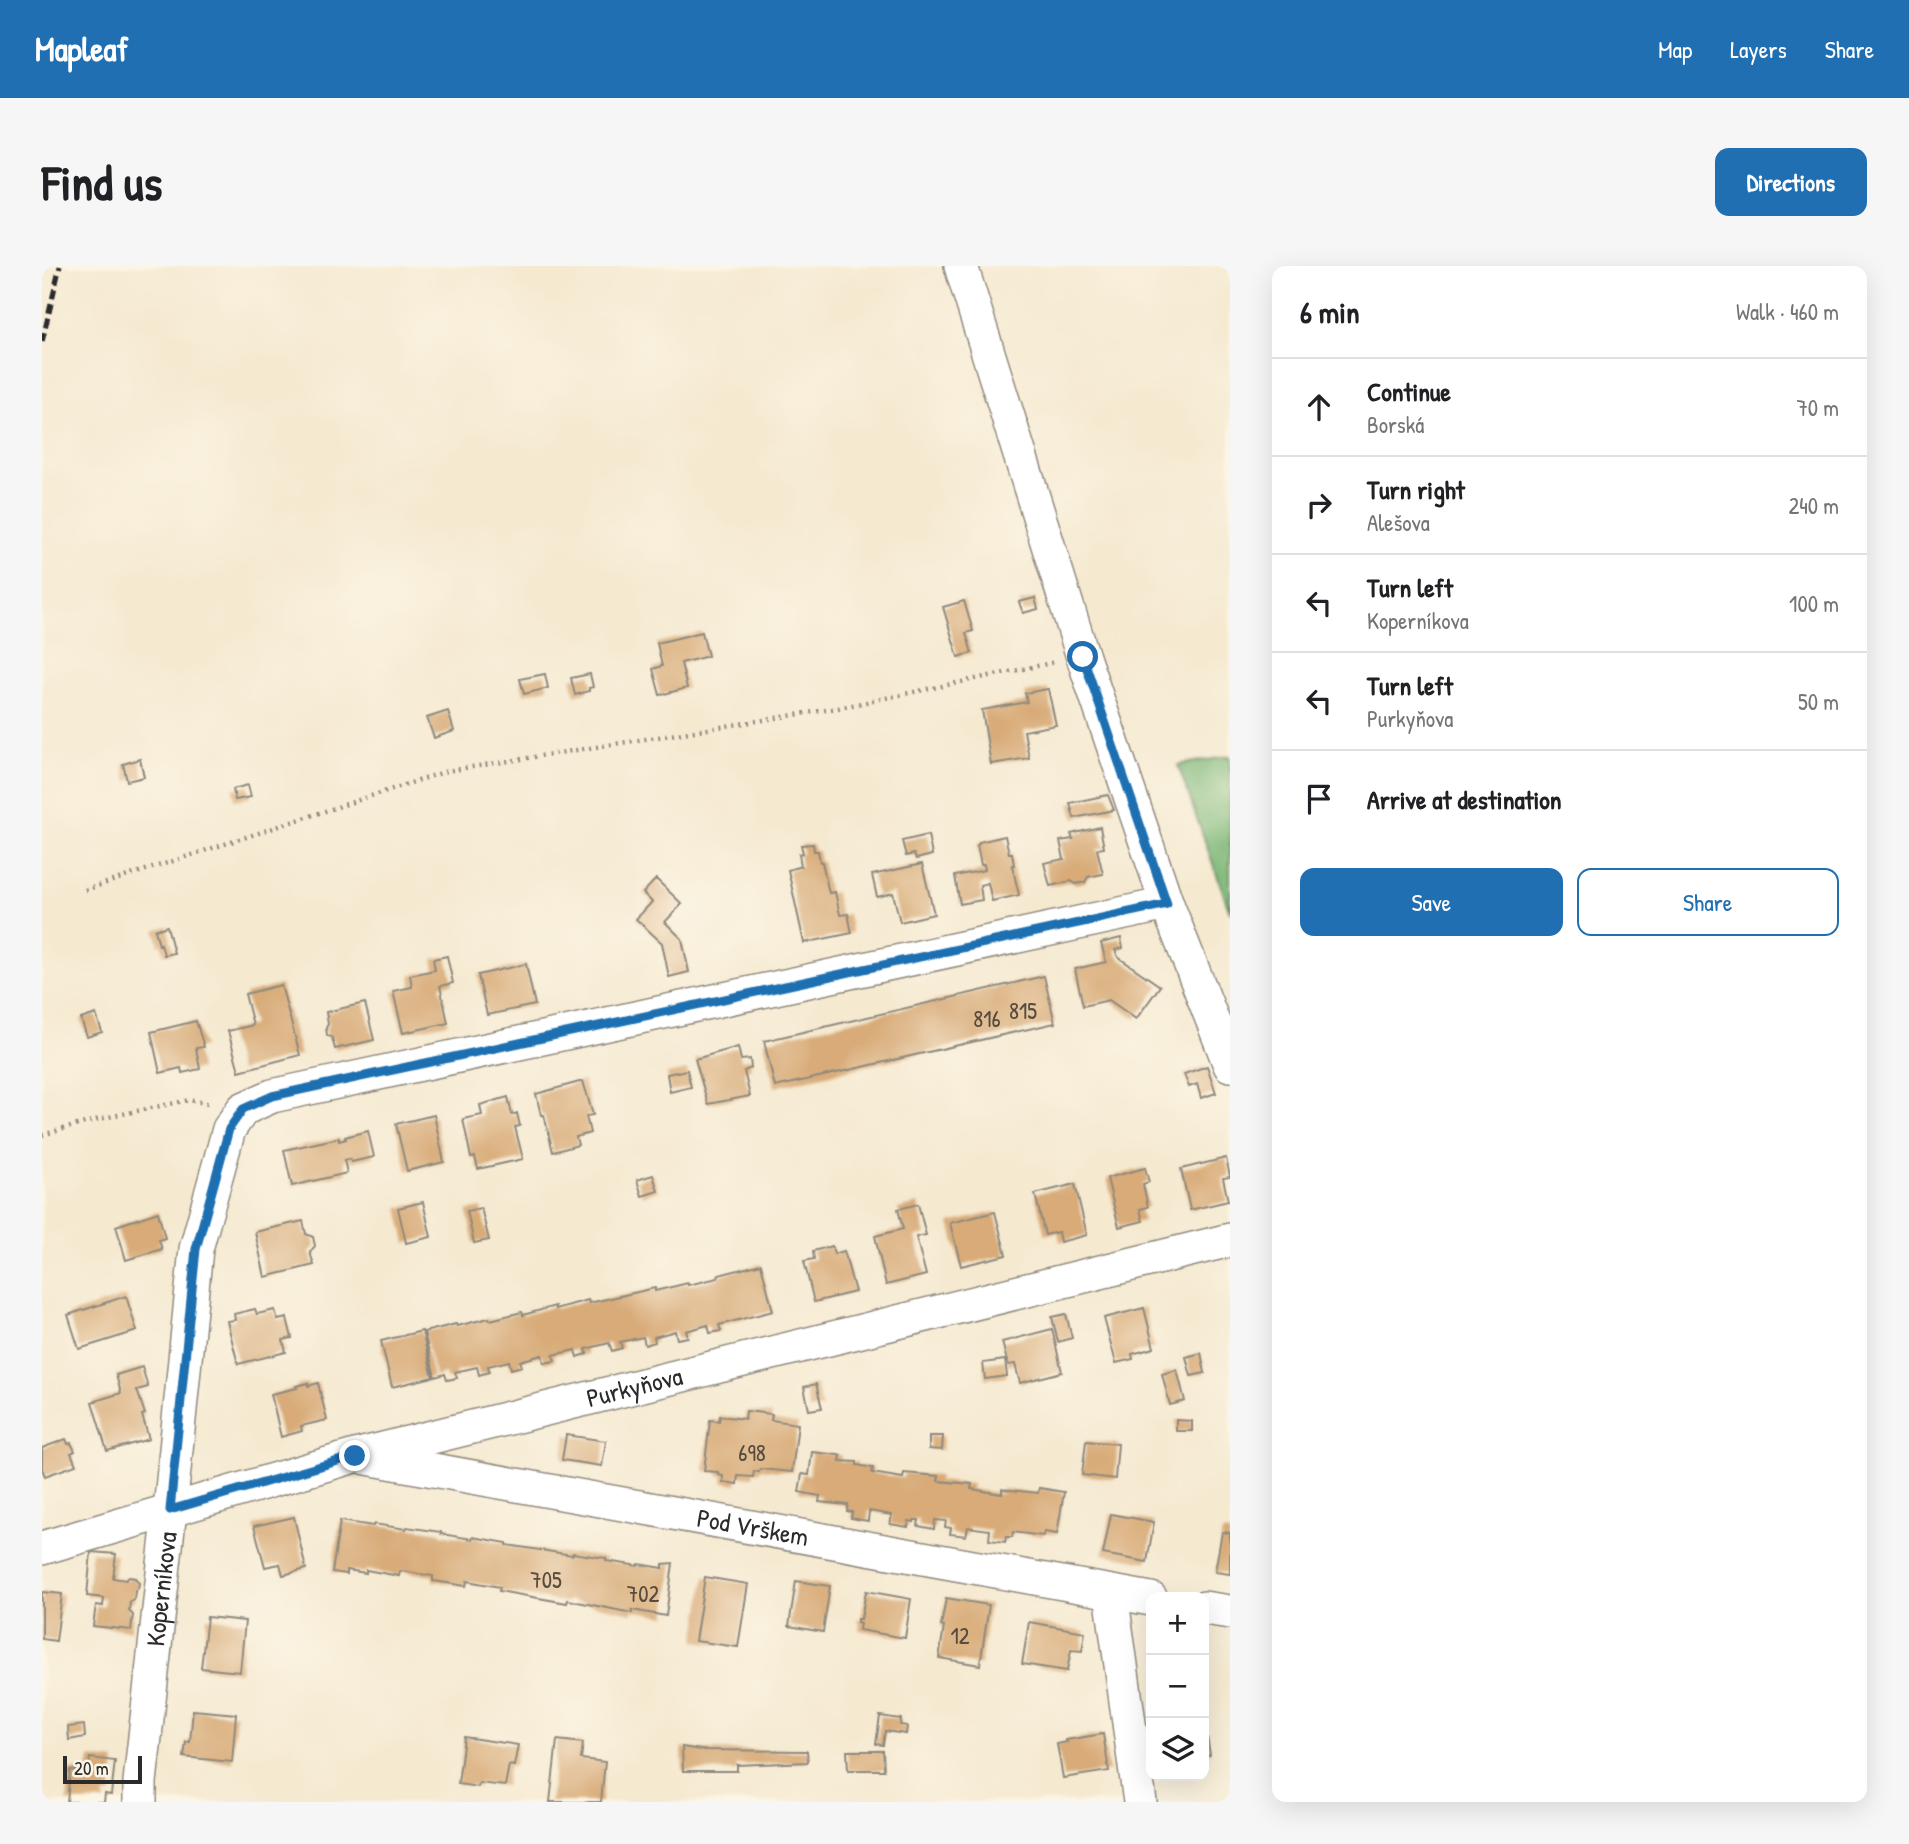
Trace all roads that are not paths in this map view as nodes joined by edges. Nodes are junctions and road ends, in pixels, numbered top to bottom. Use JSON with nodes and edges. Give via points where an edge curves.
{"nodes":[{"id":1,"x":961,"y":266,"type":"edge"},
{"id":2,"x":1167,"y":904,"type":"junction"},
{"id":3,"x":1230,"y":1065,"type":"edge"},
{"id":4,"x":1230,"y":1240,"type":"edge"},
{"id":5,"x":355,"y":1456,"type":"junction"},
{"id":6,"x":170,"y":1510,"type":"junction"},
{"id":7,"x":42,"y":1548,"type":"edge"},
{"id":8,"x":1111,"y":1593,"type":"junction"},
{"id":9,"x":1146,"y":1598,"type":"edge"},
{"id":10,"x":1209,"y":1609,"type":"edge"},
{"id":11,"x":1230,"y":1612,"type":"edge"},
{"id":12,"x":140,"y":1802,"type":"edge"},
{"id":13,"x":1140,"y":1802,"type":"edge"}],
"edges":[{"from":1,"to":2,"type":"street","via":[[1083,657]]},
{"from":2,"to":3,"type":"street"},
{"from":2,"to":6,"type":"street","name":"Koperníkova","via":[[272,1096],[236,1119],[196,1249]]},
{"from":4,"to":5,"type":"street","name":"Purkyňova"},
{"from":5,"to":6,"type":"street","name":"Purkyňova"},
{"from":5,"to":8,"type":"street","name":"Pod Vrškem"},
{"from":6,"to":7,"type":"street","name":"Purkyňova"},
{"from":6,"to":12,"type":"street","name":"Koperníkova"},
{"from":8,"to":9,"type":"street","name":"Pod Vrškem"},
{"from":8,"to":13,"type":"street"},
{"from":10,"to":11,"type":"street"}]}
